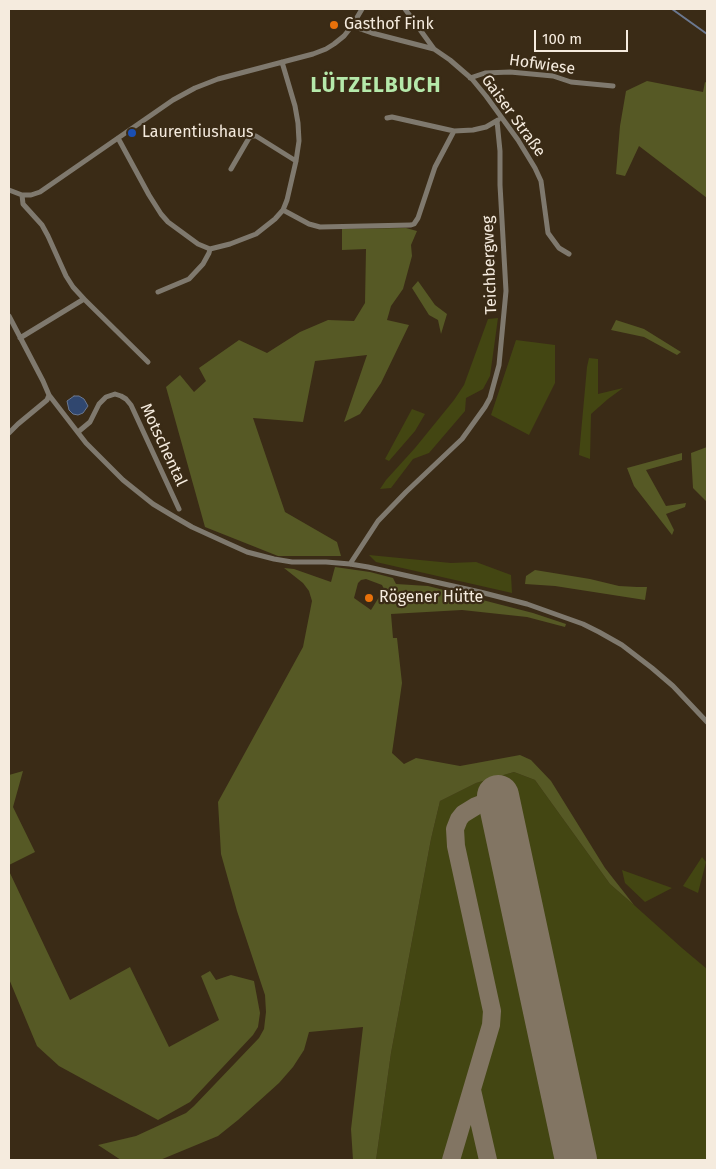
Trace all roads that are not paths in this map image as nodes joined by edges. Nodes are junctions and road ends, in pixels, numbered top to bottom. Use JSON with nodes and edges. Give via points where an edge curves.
{"nodes":[{"id":1,"x":362,"y":9,"type":"edge"},
{"id":2,"x":405,"y":9,"type":"edge"},
{"id":3,"x":352,"y":26,"type":"junction"},
{"id":4,"x":434,"y":49,"type":"junction"},
{"id":5,"x":282,"y":62,"type":"junction"},
{"id":6,"x":470,"y":78,"type":"junction"},
{"id":7,"x":612,"y":86,"type":"dead end"},
{"id":8,"x":387,"y":118,"type":"dead end"},
{"id":9,"x":500,"y":119,"type":"junction"},
{"id":10,"x":454,"y":131,"type":"junction"},
{"id":11,"x":118,"y":138,"type":"junction"},
{"id":12,"x":296,"y":161,"type":"junction"},
{"id":13,"x":231,"y":168,"type":"dead end"},
{"id":14,"x":9,"y":190,"type":"edge"},
{"id":15,"x":22,"y":195,"type":"junction"},
{"id":16,"x":283,"y":210,"type":"junction"},
{"id":17,"x":210,"y":249,"type":"junction"},
{"id":18,"x":569,"y":254,"type":"dead end"},
{"id":19,"x":158,"y":292,"type":"dead end"},
{"id":20,"x":84,"y":299,"type":"junction"},
{"id":21,"x":9,"y":316,"type":"edge"},
{"id":22,"x":20,"y":338,"type":"junction"},
{"id":23,"x":148,"y":362,"type":"dead end"},
{"id":24,"x":49,"y":395,"type":"junction"},
{"id":25,"x":78,"y":432,"type":"junction"},
{"id":26,"x":9,"y":433,"type":"edge"},
{"id":27,"x":180,"y":509,"type":"dead end"},
{"id":28,"x":350,"y":564,"type":"junction"},
{"id":29,"x":707,"y":722,"type":"edge"}],
"edges":[{"from":1,"to":3,"type":"street"},
{"from":2,"to":4,"type":"street","name":"Gaiser Straße"},
{"from":3,"to":4,"type":"street"},
{"from":3,"to":5,"type":"street","via":[[326,49]]},
{"from":4,"to":6,"type":"street","name":"Gaiser Straße"},
{"from":5,"to":11,"type":"street","via":[[195,88]]},
{"from":5,"to":12,"type":"street","via":[[298,123]]},
{"from":6,"to":7,"type":"street","name":"Hofwiese","via":[[485,73],[510,72]]},
{"from":6,"to":9,"type":"street","name":"Gaiser Straße"},
{"from":8,"to":10,"type":"street"},
{"from":9,"to":10,"type":"street","via":[[486,127]]},
{"from":9,"to":18,"type":"street","name":"Gaiser Straße","via":[[541,181],[548,234],[558,248]]},
{"from":9,"to":28,"type":"street","name":"Teichbergweg","via":[[506,291],[499,365],[490,398],[462,439],[378,521]]},
{"from":10,"to":16,"type":"street","via":[[435,166],[420,216],[414,224],[320,228]]},
{"from":11,"to":15,"type":"street","via":[[40,192]]},
{"from":11,"to":17,"type":"street","via":[[161,214],[198,244]]},
{"from":12,"to":13,"type":"street","via":[[252,136]]},
{"from":12,"to":16,"type":"street"},
{"from":14,"to":15,"type":"street"},
{"from":15,"to":20,"type":"street","via":[[24,204],[45,230],[66,276]]},
{"from":16,"to":17,"type":"street","via":[[256,234]]},
{"from":17,"to":19,"type":"street","via":[[203,264],[189,279]]},
{"from":20,"to":22,"type":"street"},
{"from":20,"to":23,"type":"street"},
{"from":21,"to":22,"type":"street"},
{"from":22,"to":24,"type":"street"},
{"from":24,"to":25,"type":"street"},
{"from":24,"to":26,"type":"street"},
{"from":25,"to":27,"type":"street","name":"Motschental","via":[[90,422],[98,404],[106,397],[115,394],[126,399]]},
{"from":25,"to":28,"type":"street","via":[[122,480],[192,527],[247,552],[274,559]]},
{"from":28,"to":29,"type":"street","via":[[527,604],[583,624],[622,645],[652,668]]}]}
